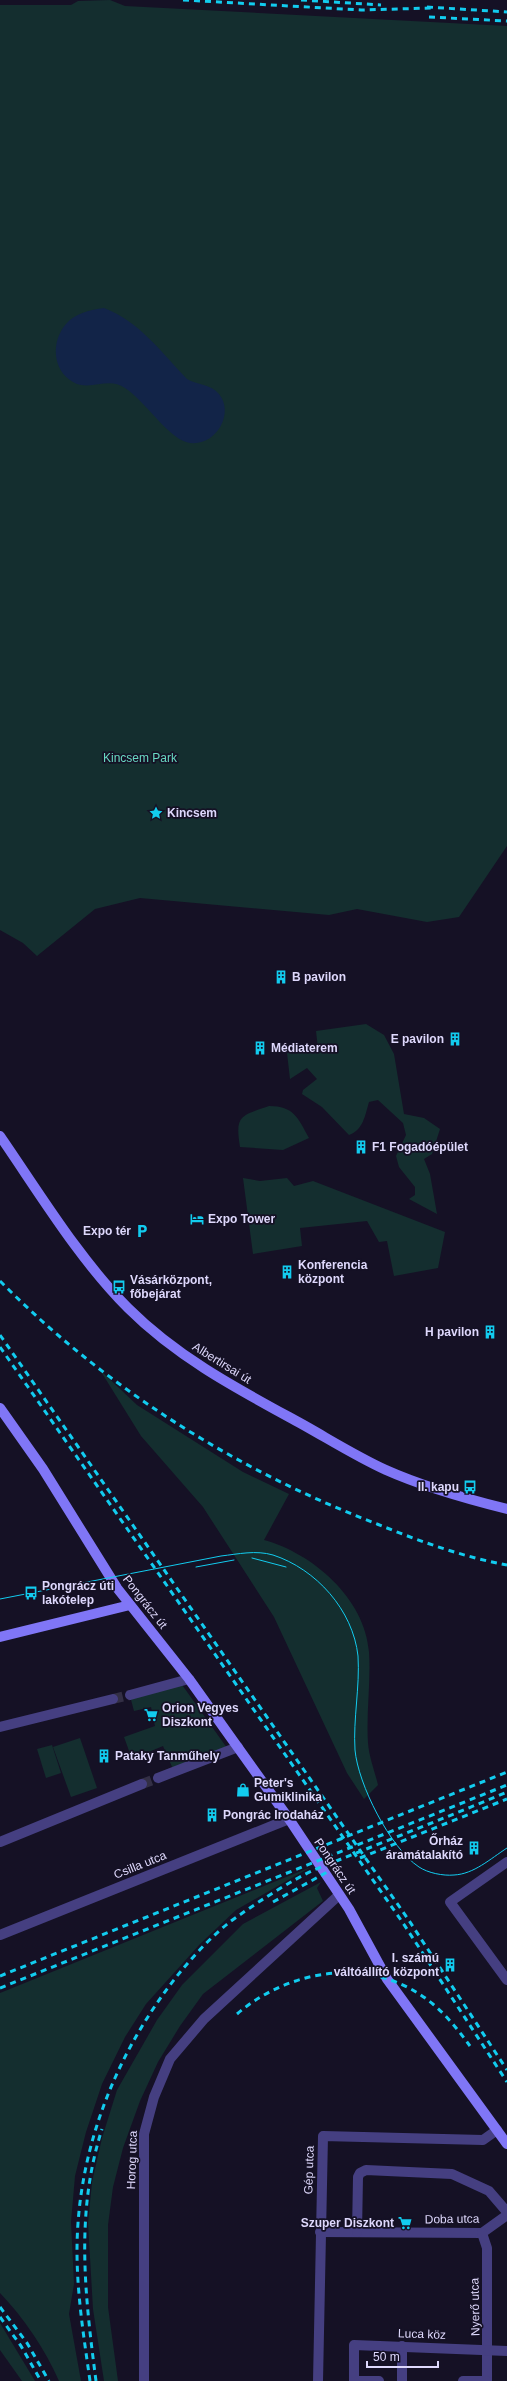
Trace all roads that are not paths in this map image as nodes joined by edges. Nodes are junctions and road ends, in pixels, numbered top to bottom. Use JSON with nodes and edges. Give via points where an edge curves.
{"nodes":[{"id":1,"x":0,"y":1136,"type":"edge"},
{"id":2,"x":0,"y":1408,"type":"edge"},
{"id":3,"x":507,"y":1509,"type":"edge"},
{"id":4,"x":130,"y":1605,"type":"junction"},
{"id":5,"x":0,"y":1637,"type":"edge"},
{"id":6,"x":189,"y":1678,"type":"junction"},
{"id":7,"x":130,"y":1694,"type":"tunnel mouth"},
{"id":8,"x":112,"y":1699,"type":"tunnel mouth"},
{"id":9,"x":0,"y":1727,"type":"edge"},
{"id":10,"x":238,"y":1747,"type":"junction"},
{"id":11,"x":158,"y":1778,"type":"tunnel mouth"},
{"id":12,"x":142,"y":1784,"type":"tunnel mouth"},
{"id":13,"x":289,"y":1819,"type":"junction"},
{"id":14,"x":0,"y":1842,"type":"edge"},
{"id":15,"x":507,"y":1862,"type":"edge"},
{"id":16,"x":339,"y":1895,"type":"junction"},
{"id":17,"x":0,"y":1935,"type":"edge"},
{"id":18,"x":507,"y":1980,"type":"edge"},
{"id":19,"x":497,"y":2130,"type":"junction"},
{"id":20,"x":507,"y":2144,"type":"edge"},
{"id":21,"x":507,"y":2214,"type":"edge"},
{"id":22,"x":320,"y":2232,"type":"junction"},
{"id":23,"x":357,"y":2232,"type":"junction"},
{"id":24,"x":482,"y":2233,"type":"junction"},
{"id":25,"x":402,"y":2346,"type":"junction"},
{"id":26,"x":488,"y":2349,"type":"junction"},
{"id":27,"x":507,"y":2351,"type":"edge"},
{"id":28,"x":144,"y":2381,"type":"edge"},
{"id":29,"x":318,"y":2381,"type":"edge"},
{"id":30,"x":379,"y":2381,"type":"edge"},
{"id":31,"x":402,"y":2381,"type":"edge"},
{"id":32,"x":463,"y":2381,"type":"edge"},
{"id":33,"x":487,"y":2381,"type":"edge"}],
"edges":[{"from":1,"to":3,"type":"street","name":"Albertirsai út","via":[[84,1258],[128,1309],[189,1359],[385,1469]]},
{"from":2,"to":4,"type":"street","name":"Pongrácz út","via":[[43,1469]]},
{"from":4,"to":5,"type":"street"},
{"from":4,"to":6,"type":"street","name":"Pongrácz út"},
{"from":6,"to":7,"type":"street"},
{"from":6,"to":10,"type":"street","name":"Pongrácz út"},
{"from":8,"to":9,"type":"street"},
{"from":10,"to":11,"type":"street"},
{"from":10,"to":13,"type":"street","name":"Pongrácz út"},
{"from":12,"to":14,"type":"street"},
{"from":13,"to":16,"type":"street","name":"Pongrácz út"},
{"from":13,"to":17,"type":"street","name":"Csilla utca"},
{"from":15,"to":18,"type":"street","via":[[450,1902]]},
{"from":16,"to":19,"type":"street","name":"Pongrácz út","via":[[387,1979]]},
{"from":16,"to":28,"type":"street","name":"Horog utca","via":[[204,2019],[170,2059],[154,2097],[144,2134]]},
{"from":19,"to":20,"type":"street","name":"Pongrácz út"},
{"from":19,"to":22,"type":"street","name":"Gép utca","via":[[483,2140],[323,2136]]},
{"from":21,"to":23,"type":"street","via":[[489,2191],[452,2174],[366,2170],[360,2173],[357,2184]]},
{"from":21,"to":24,"type":"street","name":"Doba utca"},
{"from":22,"to":23,"type":"street","name":"Doba utca"},
{"from":22,"to":29,"type":"street","name":"Gép utca"},
{"from":23,"to":24,"type":"street","name":"Doba utca"},
{"from":24,"to":26,"type":"street","name":"Nyerő utca","via":[[487,2248]]},
{"from":25,"to":26,"type":"street","name":"Luca köz"},
{"from":25,"to":30,"type":"street","name":"Luca köz","via":[[354,2345],[354,2381]]},
{"from":25,"to":31,"type":"street"},
{"from":26,"to":27,"type":"street","name":"Luca köz"},
{"from":26,"to":33,"type":"street","name":"Nyerő utca"},
{"from":32,"to":33,"type":"street"}]}
